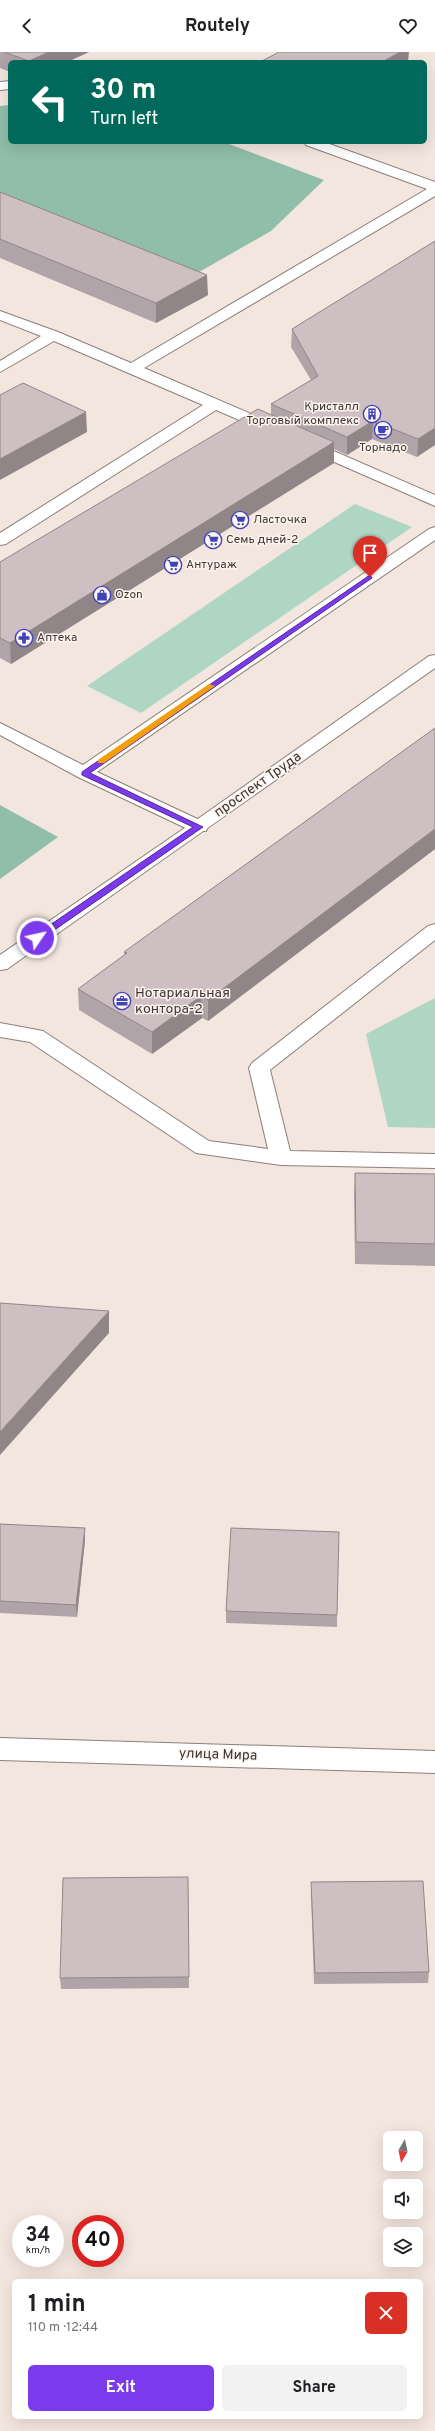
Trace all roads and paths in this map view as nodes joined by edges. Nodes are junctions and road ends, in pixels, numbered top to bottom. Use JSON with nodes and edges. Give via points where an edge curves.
{"nodes":[{"id":1,"x":320,"y":144,"type":"edge"},
{"id":2,"x":435,"y":189,"type":"edge"},
{"id":3,"x":0,"y":314,"type":"edge"},
{"id":4,"x":53,"y":335,"type":"junction"},
{"id":5,"x":0,"y":367,"type":"edge"},
{"id":6,"x":134,"y":368,"type":"junction"},
{"id":7,"x":215,"y":404,"type":"junction"},
{"id":8,"x":435,"y":501,"type":"edge"},
{"id":9,"x":435,"y":532,"type":"edge"},
{"id":10,"x":0,"y":540,"type":"edge"},
{"id":11,"x":435,"y":660,"type":"edge"},
{"id":12,"x":0,"y":728,"type":"edge"},
{"id":13,"x":84,"y":773,"type":"junction"},
{"id":14,"x":199,"y":827,"type":"junction"},
{"id":15,"x":435,"y":930,"type":"edge"},
{"id":16,"x":0,"y":964,"type":"edge"},
{"id":17,"x":0,"y":1030,"type":"edge"},
{"id":18,"x":281,"y":1158,"type":"junction"},
{"id":19,"x":435,"y":1161,"type":"edge"},
{"id":20,"x":0,"y":1749,"type":"edge"},
{"id":21,"x":435,"y":1762,"type":"edge"}],
"edges":[{"from":1,"to":2,"type":"street"},
{"from":2,"to":6,"type":"street"},
{"from":3,"to":4,"type":"street"},
{"from":4,"to":5,"type":"street"},
{"from":4,"to":6,"type":"street"},
{"from":6,"to":7,"type":"street"},
{"from":7,"to":8,"type":"street"},
{"from":7,"to":10,"type":"street"},
{"from":9,"to":13,"type":"street"},
{"from":11,"to":14,"type":"street","name":"проспект Труда"},
{"from":12,"to":13,"type":"street"},
{"from":13,"to":14,"type":"street"},
{"from":14,"to":16,"type":"street","name":"проспект Труда"},
{"from":15,"to":18,"type":"street","via":[[259,1068]]},
{"from":17,"to":18,"type":"street","via":[[36,1036],[204,1148]]},
{"from":18,"to":19,"type":"street"},
{"from":20,"to":21,"type":"street","name":"улица Мира"}]}
